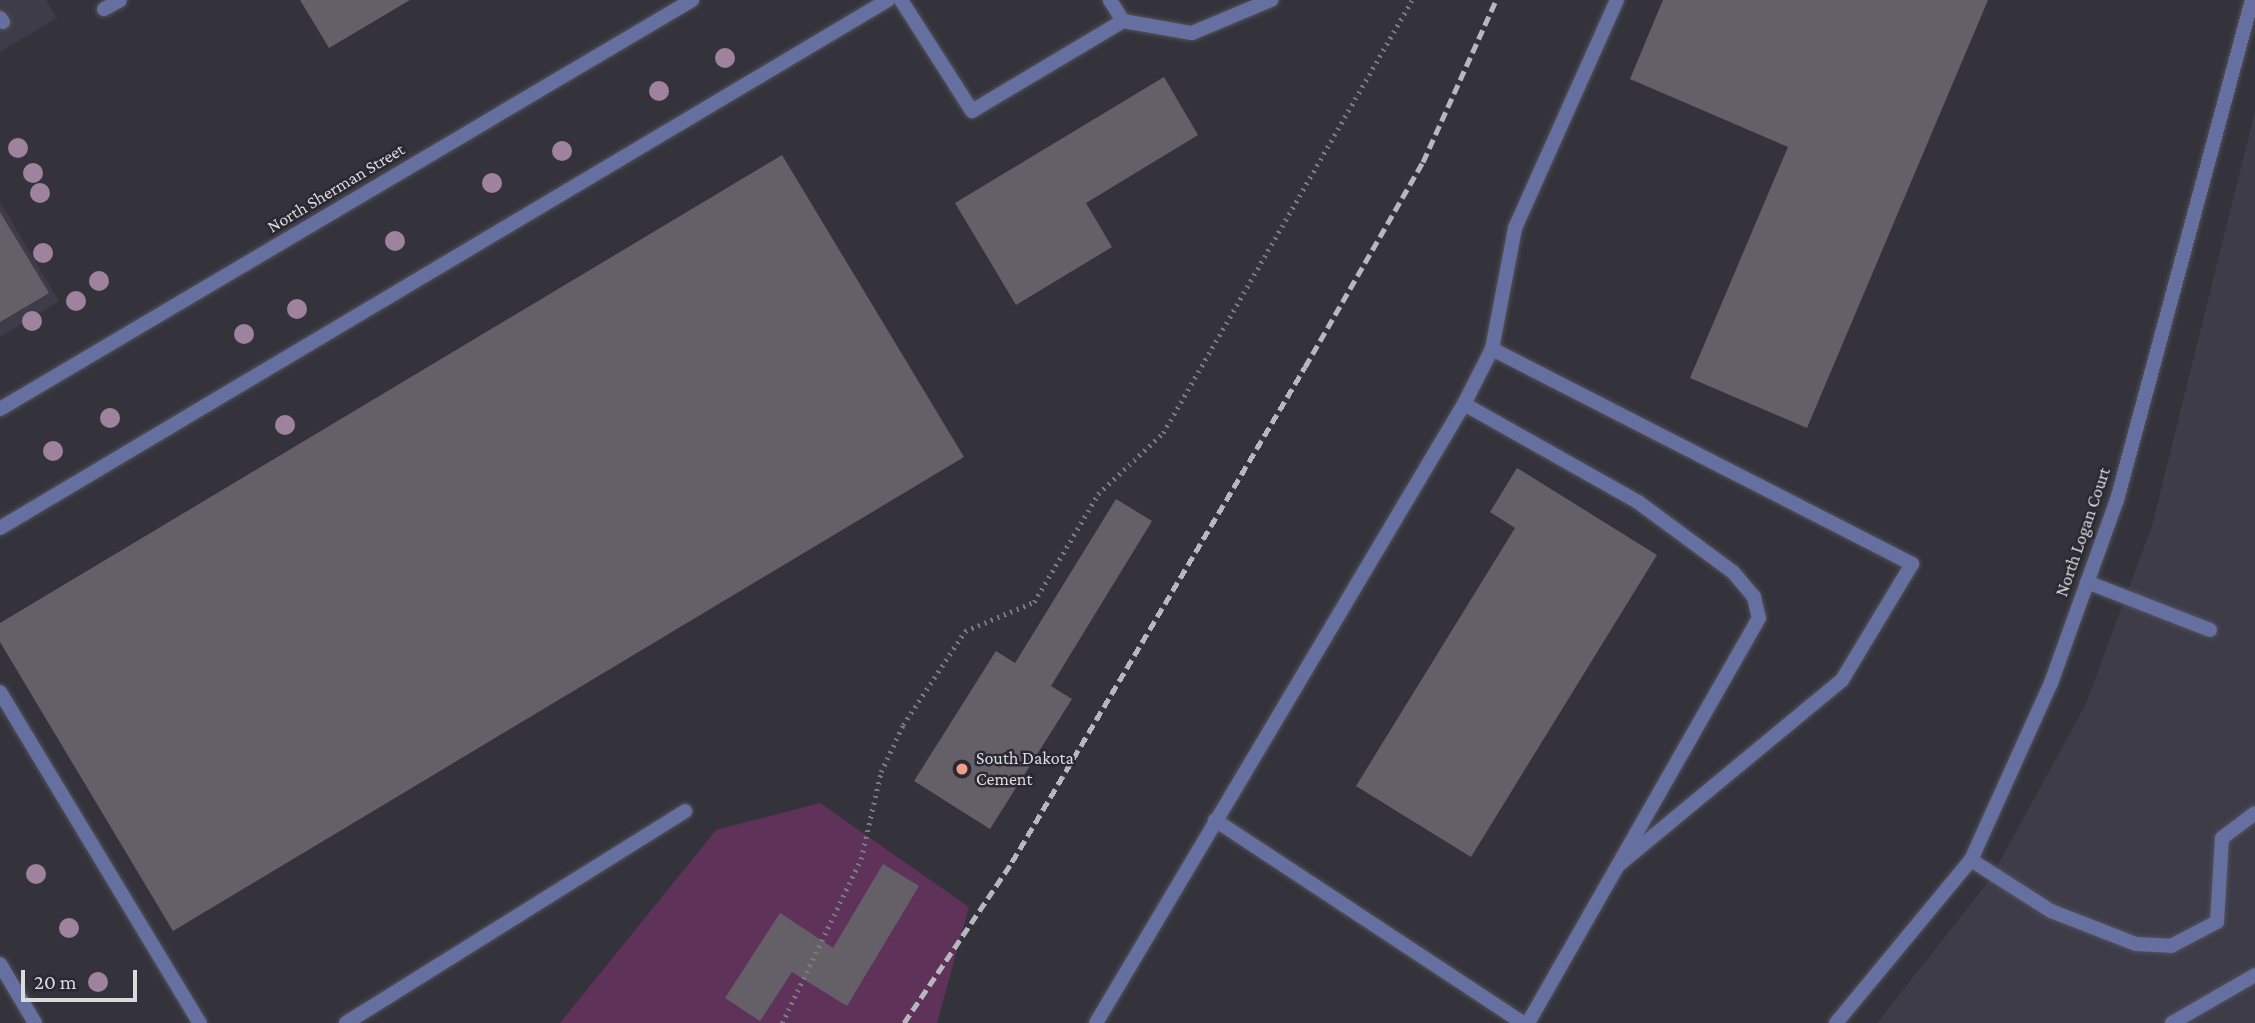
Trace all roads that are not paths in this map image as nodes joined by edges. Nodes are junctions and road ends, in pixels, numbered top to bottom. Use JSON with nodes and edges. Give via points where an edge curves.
{"nodes":[{"id":1,"x":120,"y":0,"type":"edge"},
{"id":2,"x":692,"y":0,"type":"edge"},
{"id":3,"x":888,"y":0,"type":"edge"},
{"id":4,"x":901,"y":0,"type":"edge"},
{"id":5,"x":1110,"y":0,"type":"edge"},
{"id":6,"x":1271,"y":0,"type":"edge"},
{"id":7,"x":1617,"y":0,"type":"edge"},
{"id":8,"x":2252,"y":0,"type":"edge"},
{"id":9,"x":104,"y":9,"type":"dead end"},
{"id":10,"x":1124,"y":21,"type":"junction"},
{"id":11,"x":1492,"y":349,"type":"junction"},
{"id":12,"x":1464,"y":404,"type":"junction"},
{"id":13,"x":0,"y":409,"type":"edge"},
{"id":14,"x":0,"y":528,"type":"edge"},
{"id":15,"x":2087,"y":582,"type":"junction"},
{"id":16,"x":2210,"y":630,"type":"dead end"},
{"id":17,"x":0,"y":692,"type":"edge"},
{"id":18,"x":685,"y":811,"type":"dead end"},
{"id":19,"x":2255,"y":813,"type":"edge"},
{"id":20,"x":1215,"y":820,"type":"junction"},
{"id":21,"x":1971,"y":860,"type":"junction"},
{"id":22,"x":1618,"y":865,"type":"junction"},
{"id":23,"x":0,"y":964,"type":"edge"},
{"id":24,"x":2255,"y":975,"type":"edge"},
{"id":25,"x":35,"y":1023,"type":"edge"},
{"id":26,"x":200,"y":1023,"type":"edge"},
{"id":27,"x":346,"y":1023,"type":"edge"},
{"id":28,"x":1096,"y":1023,"type":"edge"},
{"id":29,"x":1526,"y":1023,"type":"edge"},
{"id":30,"x":1836,"y":1023,"type":"edge"},
{"id":31,"x":2172,"y":1023,"type":"edge"}],
"edges":[{"from":1,"to":9,"type":"street"},
{"from":2,"to":13,"type":"street","name":"North Sherman Street"},
{"from":3,"to":14,"type":"street"},
{"from":4,"to":10,"type":"street","via":[[972,111]]},
{"from":5,"to":10,"type":"street"},
{"from":6,"to":10,"type":"street","via":[[1192,33]]},
{"from":7,"to":11,"type":"street","via":[[1515,228]]},
{"from":8,"to":15,"type":"street","name":"North Logan Court","via":[[2117,500]]},
{"from":11,"to":12,"type":"street"},
{"from":11,"to":22,"type":"street","via":[[1912,564],[1842,680]]},
{"from":12,"to":20,"type":"street"},
{"from":12,"to":22,"type":"street","via":[[1638,502],[1732,572],[1754,597],[1759,618]]},
{"from":15,"to":16,"type":"street"},
{"from":15,"to":21,"type":"street","name":"North Logan Court","via":[[2050,683]]},
{"from":17,"to":26,"type":"street"},
{"from":18,"to":27,"type":"street"},
{"from":19,"to":21,"type":"street","via":[[2222,838],[2223,898],[2217,922],[2171,946],[2136,944],[2051,911]]},
{"from":20,"to":28,"type":"street"},
{"from":20,"to":29,"type":"street"},
{"from":21,"to":30,"type":"street","name":"North Logan Court"},
{"from":22,"to":29,"type":"street"},
{"from":23,"to":25,"type":"street"},
{"from":24,"to":31,"type":"street"}]}
